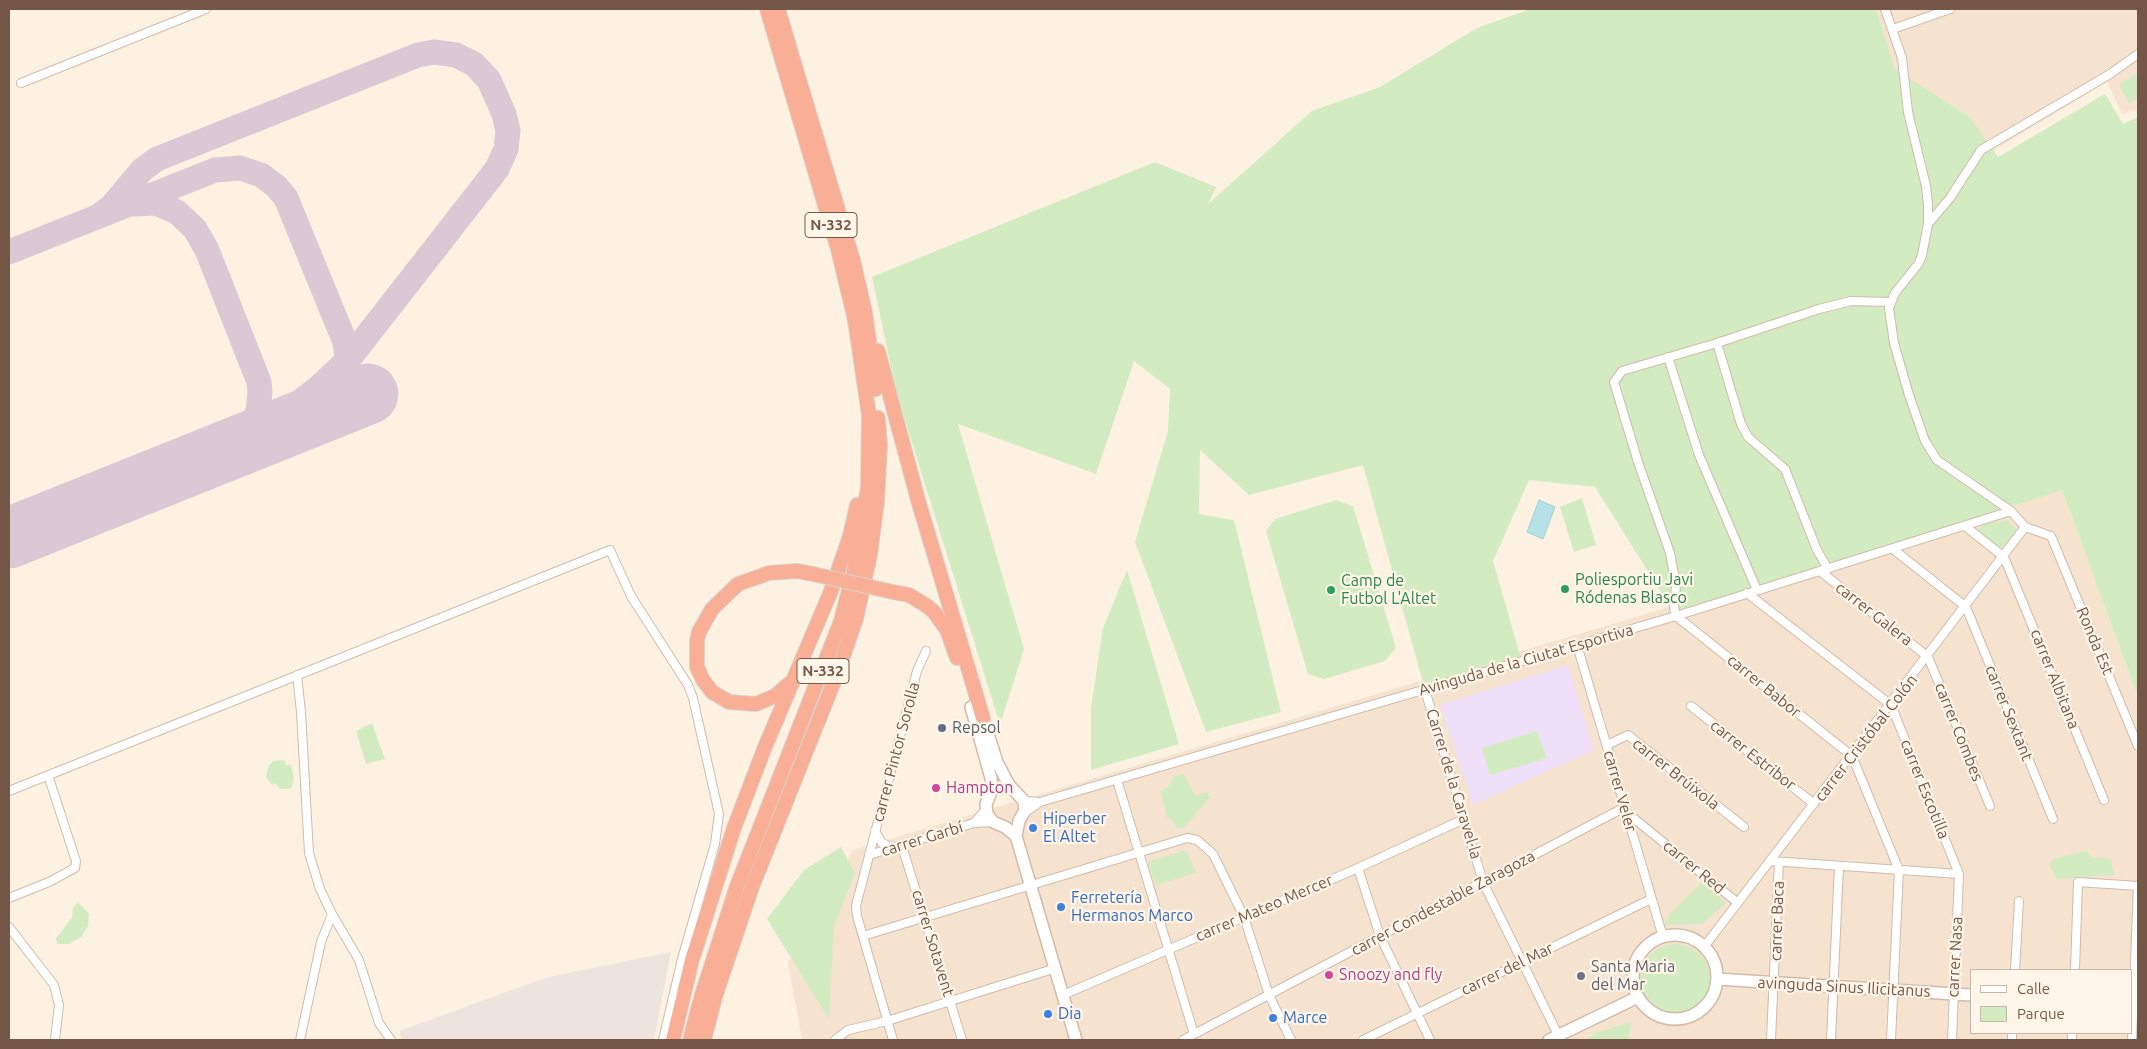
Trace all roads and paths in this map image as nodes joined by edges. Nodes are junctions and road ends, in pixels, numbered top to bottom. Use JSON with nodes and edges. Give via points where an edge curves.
{"nodes":[{"id":1,"x":206,"y":9,"type":"edge"},
{"id":2,"x":767,"y":9,"type":"edge"},
{"id":3,"x":778,"y":9,"type":"edge"},
{"id":4,"x":1886,"y":9,"type":"edge"},
{"id":5,"x":1950,"y":9,"type":"edge"},
{"id":6,"x":1893,"y":29,"type":"junction"},
{"id":7,"x":2138,"y":54,"type":"edge"},
{"id":8,"x":21,"y":83,"type":"dead end"},
{"id":9,"x":1928,"y":224,"type":"junction"},
{"id":10,"x":1891,"y":302,"type":"junction"},
{"id":11,"x":865,"y":312,"type":"junction"},
{"id":12,"x":1716,"y":343,"type":"junction"},
{"id":13,"x":1668,"y":357,"type":"junction"},
{"id":14,"x":870,"y":447,"type":"junction"},
{"id":15,"x":2011,"y":511,"type":"junction"},
{"id":16,"x":1965,"y":526,"type":"junction"},
{"id":17,"x":2025,"y":527,"type":"junction"},
{"id":18,"x":1893,"y":549,"type":"junction"},
{"id":19,"x":2004,"y":558,"type":"junction"},
{"id":20,"x":1824,"y":570,"type":"junction"},
{"id":21,"x":1757,"y":590,"type":"junction"},
{"id":22,"x":1747,"y":593,"type":"junction"},
{"id":23,"x":1966,"y":607,"type":"junction"},
{"id":24,"x":1676,"y":616,"type":"junction"},
{"id":25,"x":1576,"y":645,"type":"junction"},
{"id":26,"x":926,"y":651,"type":"dead end"},
{"id":27,"x":1928,"y":657,"type":"junction"},
{"id":28,"x":297,"y":674,"type":"junction"},
{"id":29,"x":794,"y":679,"type":"junction"},
{"id":30,"x":1425,"y":690,"type":"junction"},
{"id":31,"x":1891,"y":705,"type":"junction"},
{"id":32,"x":1691,"y":706,"type":"dead end"},
{"id":33,"x":971,"y":707,"type":"joint"},
{"id":34,"x":983,"y":718,"type":"joint"},
{"id":35,"x":1606,"y":745,"type":"junction"},
{"id":36,"x":2138,"y":746,"type":"edge"},
{"id":37,"x":1852,"y":756,"type":"junction"},
{"id":38,"x":48,"y":775,"type":"junction"},
{"id":39,"x":1117,"y":780,"type":"junction"},
{"id":40,"x":9,"y":791,"type":"edge"},
{"id":41,"x":1018,"y":793,"type":"junction"},
{"id":42,"x":990,"y":794,"type":"junction"},
{"id":43,"x":2104,"y":800,"type":"dead end"},
{"id":44,"x":1040,"y":802,"type":"junction"},
{"id":45,"x":1814,"y":804,"type":"junction"},
{"id":46,"x":1990,"y":806,"type":"dead end"},
{"id":47,"x":986,"y":809,"type":"junction"},
{"id":48,"x":1625,"y":810,"type":"junction"},
{"id":49,"x":1021,"y":818,"type":"junction"},
{"id":50,"x":1464,"y":819,"type":"junction"},
{"id":51,"x":2053,"y":819,"type":"dead end"},
{"id":52,"x":993,"y":822,"type":"junction"},
{"id":53,"x":974,"y":823,"type":"junction"},
{"id":54,"x":1005,"y":827,"type":"junction"},
{"id":55,"x":1744,"y":827,"type":"dead end"},
{"id":56,"x":875,"y":831,"type":"junction"},
{"id":57,"x":1016,"y":836,"type":"junction"},
{"id":58,"x":902,"y":846,"type":"junction"},
{"id":59,"x":894,"y":848,"type":"junction"},
{"id":60,"x":1139,"y":854,"type":"junction"},
{"id":61,"x":870,"y":855,"type":"junction"},
{"id":62,"x":1770,"y":861,"type":"junction"},
{"id":63,"x":1779,"y":862,"type":"junction"},
{"id":64,"x":1839,"y":866,"type":"junction"},
{"id":65,"x":1358,"y":868,"type":"junction"},
{"id":66,"x":1899,"y":870,"type":"junction"},
{"id":67,"x":1959,"y":874,"type":"junction"},
{"id":68,"x":1483,"y":882,"type":"junction"},
{"id":69,"x":1031,"y":886,"type":"junction"},
{"id":70,"x":2138,"y":886,"type":"edge"},
{"id":71,"x":9,"y":898,"type":"edge"},
{"id":72,"x":1652,"y":898,"type":"junction"},
{"id":73,"x":2019,"y":901,"type":"dead end"},
{"id":74,"x":1738,"y":903,"type":"junction"},
{"id":75,"x":332,"y":914,"type":"junction"},
{"id":76,"x":1244,"y":917,"type":"junction"},
{"id":77,"x":925,"y":918,"type":"junction"},
{"id":78,"x":9,"y":927,"type":"edge"},
{"id":79,"x":863,"y":936,"type":"junction"},
{"id":80,"x":1380,"y":936,"type":"junction"},
{"id":81,"x":1663,"y":937,"type":"junction"},
{"id":82,"x":1704,"y":947,"type":"junction"},
{"id":83,"x":1168,"y":950,"type":"junction"},
{"id":84,"x":1522,"y":962,"type":"junction"},
{"id":85,"x":1056,"y":968,"type":"junction"},
{"id":86,"x":2015,"y":969,"type":"edge"},
{"id":87,"x":2075,"y":969,"type":"edge"},
{"id":88,"x":1717,"y":979,"type":"junction"},
{"id":89,"x":1774,"y":984,"type":"junction"},
{"id":90,"x":1834,"y":987,"type":"junction"},
{"id":91,"x":1893,"y":990,"type":"junction"},
{"id":92,"x":1954,"y":994,"type":"junction"},
{"id":93,"x":1063,"y":995,"type":"junction"},
{"id":94,"x":1269,"y":995,"type":"junction"},
{"id":95,"x":1970,"y":995,"type":"edge"},
{"id":96,"x":1638,"y":997,"type":"junction"},
{"id":97,"x":951,"y":1001,"type":"junction"},
{"id":98,"x":2134,"y":1004,"type":"edge"},
{"id":99,"x":1417,"y":1014,"type":"junction"},
{"id":100,"x":887,"y":1021,"type":"junction"},
{"id":101,"x":1194,"y":1034,"type":"junction"},
{"id":102,"x":1556,"y":1039,"type":"edge"},
{"id":103,"x":54,"y":1040,"type":"edge"},
{"id":104,"x":300,"y":1040,"type":"edge"},
{"id":105,"x":391,"y":1040,"type":"edge"},
{"id":106,"x":663,"y":1040,"type":"edge"},
{"id":107,"x":673,"y":1040,"type":"edge"},
{"id":108,"x":690,"y":1040,"type":"edge"},
{"id":109,"x":704,"y":1040,"type":"edge"},
{"id":110,"x":835,"y":1040,"type":"edge"},
{"id":111,"x":893,"y":1040,"type":"edge"},
{"id":112,"x":962,"y":1040,"type":"edge"},
{"id":113,"x":1076,"y":1040,"type":"edge"},
{"id":114,"x":1182,"y":1040,"type":"edge"},
{"id":115,"x":1291,"y":1040,"type":"edge"},
{"id":116,"x":1363,"y":1040,"type":"edge"},
{"id":117,"x":1430,"y":1040,"type":"edge"},
{"id":118,"x":1771,"y":1040,"type":"edge"},
{"id":119,"x":1831,"y":1040,"type":"edge"},
{"id":120,"x":1891,"y":1040,"type":"edge"},
{"id":121,"x":1952,"y":1040,"type":"edge"},
{"id":122,"x":2132,"y":1040,"type":"edge"}],
"edges":[{"from":1,"to":8,"type":"street"},
{"from":2,"to":14,"type":"highway","number":"N-332","via":[[846,280],[866,384]]},
{"from":3,"to":11,"type":"highway","number":"N-332","via":[[839,212]]},
{"from":4,"to":6,"type":"street"},
{"from":5,"to":6,"type":"street"},
{"from":6,"to":9,"type":"street","via":[[1902,58],[1908,112],[1926,186]]},
{"from":7,"to":9,"type":"street","via":[[1981,150],[1950,198]]},
{"from":9,"to":10,"type":"street","via":[[1919,263]]},
{"from":10,"to":12,"type":"street","via":[[1852,301]]},
{"from":10,"to":15,"type":"street","via":[[1889,315],[1894,343],[1909,395],[1931,451],[1949,469]]},
{"from":11,"to":34,"type":"highway"},
{"from":11,"to":109,"type":"highway","number":"N-332","via":[[880,445],[877,502],[864,586],[837,674],[734,936]]},
{"from":12,"to":13,"type":"street"},
{"from":12,"to":20,"type":"street","via":[[1741,424],[1748,437],[1785,469]]},
{"from":13,"to":21,"type":"street","via":[[1699,455]]},
{"from":13,"to":24,"type":"street","via":[[1622,371],[1614,382],[1670,553],[1676,585]]},
{"from":14,"to":29,"type":"highway","via":[[850,536]]},
{"from":14,"to":108,"type":"highway","number":"N-332","via":[[862,531],[841,620],[737,886]]},
{"from":15,"to":16,"type":"street","name":"Avinguda de la Ciutat Esportiva"},
{"from":15,"to":17,"type":"street"},
{"from":16,"to":18,"type":"street","name":"Avinguda de la Ciutat Esportiva"},
{"from":16,"to":19,"type":"street"},
{"from":17,"to":19,"type":"street","name":"carrer Cristóbal Colón"},
{"from":17,"to":36,"type":"street","name":"Ronda Est","via":[[2051,536]]},
{"from":18,"to":20,"type":"street","name":"Avinguda de la Ciutat Esportiva"},
{"from":18,"to":23,"type":"street"},
{"from":19,"to":23,"type":"street","name":"carrer Cristóbal Colón"},
{"from":19,"to":43,"type":"street","name":"carrer Albitana"},
{"from":20,"to":21,"type":"street","name":"Avinguda de la Ciutat Esportiva"},
{"from":20,"to":27,"type":"street","name":"carrer Galera"},
{"from":21,"to":22,"type":"street","name":"Avinguda de la Ciutat Esportiva"},
{"from":22,"to":24,"type":"street","name":"Avinguda de la Ciutat Esportiva"},
{"from":22,"to":31,"type":"street"},
{"from":23,"to":27,"type":"street","name":"carrer Cristóbal Colón"},
{"from":23,"to":51,"type":"street","name":"carrer Sextant"},
{"from":24,"to":25,"type":"street","name":"Avinguda de la Ciutat Esportiva"},
{"from":24,"to":37,"type":"street","name":"carrer Babor"},
{"from":25,"to":30,"type":"street","name":"Avinguda de la Ciutat Esportiva"},
{"from":25,"to":35,"type":"street","name":"carrer Veler"},
{"from":26,"to":56,"type":"street","name":"carrer Pintor Sorolla","via":[[917,671]]},
{"from":27,"to":31,"type":"street","name":"carrer Cristóbal Colón"},
{"from":27,"to":46,"type":"street","name":"carrer Combes"},
{"from":28,"to":38,"type":"street"},
{"from":28,"to":75,"type":"street","via":[[309,853]]},
{"from":28,"to":106,"type":"street","via":[[610,550],[631,596],[688,685],[719,814],[717,838]]},
{"from":29,"to":33,"type":"highway","bridge":true,"via":[[783,690],[756,704],[729,702],[712,692],[702,680],[696,641],[699,632],[712,609],[738,584],[769,573],[797,571],[918,600],[940,619],[953,646]]},
{"from":29,"to":107,"type":"highway","via":[[737,819],[710,899]]},
{"from":30,"to":39,"type":"street","name":"Avinguda de la Ciutat Esportiva"},
{"from":30,"to":50,"type":"street","name":"Carrer de la Caravel·la"},
{"from":31,"to":37,"type":"street","name":"carrer Cristóbal Colón"},
{"from":31,"to":67,"type":"street","name":"carrer Escotilla"},
{"from":32,"to":45,"type":"street","name":"carrer Estribor"},
{"from":33,"to":42,"type":"street","via":[[990,772]]},
{"from":34,"to":41,"type":"street","via":[[996,762]]},
{"from":35,"to":48,"type":"street","name":"carrer Veler"},
{"from":35,"to":55,"type":"street","name":"carrer Brúixola","via":[[1628,735]]},
{"from":37,"to":45,"type":"street","name":"carrer Cristóbal Colón"},
{"from":37,"to":66,"type":"street"},
{"from":38,"to":40,"type":"street"},
{"from":38,"to":71,"type":"street","via":[[76,861],[75,868]]},
{"from":39,"to":44,"type":"street","name":"Avinguda de la Ciutat Esportiva"},
{"from":39,"to":60,"type":"street"},
{"from":41,"to":42,"type":"street","via":[[1001,788]]},
{"from":41,"to":44,"type":"street","via":[[1026,800]]},
{"from":41,"to":49,"type":"street","via":[[1025,805]]},
{"from":42,"to":47,"type":"street"},
{"from":44,"to":49,"type":"street"},
{"from":45,"to":62,"type":"street","name":"carrer Cristóbal Colón"},
{"from":47,"to":52,"type":"street"},
{"from":47,"to":53,"type":"street"},
{"from":48,"to":68,"type":"street","name":"carrer Condestable Zaragoza"},
{"from":48,"to":72,"type":"street","name":"carrer Veler"},
{"from":48,"to":74,"type":"street","name":"carrer Red"},
{"from":49,"to":54,"type":"street"},
{"from":49,"to":57,"type":"street"},
{"from":50,"to":65,"type":"street","name":"carrer Mateo Mercer"},
{"from":50,"to":68,"type":"street","name":"Carrer de la Caravel·la"},
{"from":52,"to":53,"type":"street","name":"carrer Garbí"},
{"from":52,"to":54,"type":"street"},
{"from":53,"to":58,"type":"street","name":"carrer Garbí"},
{"from":54,"to":57,"type":"street"},
{"from":56,"to":59,"type":"street","via":[[882,843]]},
{"from":56,"to":61,"type":"street","name":"carrer Pintor Sorolla"},
{"from":57,"to":69,"type":"street"},
{"from":58,"to":59,"type":"street","name":"carrer Garbí"},
{"from":58,"to":77,"type":"street","name":"carrer Sotavent"},
{"from":59,"to":61,"type":"street","name":"carrer Garbí"},
{"from":60,"to":69,"type":"street"},
{"from":60,"to":76,"type":"street","via":[[1187,838],[1197,840],[1212,854]]},
{"from":60,"to":83,"type":"street"},
{"from":61,"to":79,"type":"street","name":"carrer Pintor Sorolla","via":[[856,906]]},
{"from":62,"to":63,"type":"street"},
{"from":62,"to":74,"type":"street","name":"carrer Cristóbal Colón"},
{"from":63,"to":64,"type":"street"},
{"from":63,"to":89,"type":"street","name":"carrer Baca"},
{"from":64,"to":66,"type":"street"},
{"from":64,"to":90,"type":"street"},
{"from":65,"to":76,"type":"street","name":"carrer Mateo Mercer"},
{"from":65,"to":80,"type":"street"},
{"from":66,"to":67,"type":"street"},
{"from":66,"to":91,"type":"street"},
{"from":67,"to":92,"type":"street","name":"carrer Nasa"},
{"from":68,"to":80,"type":"street","name":"carrer Condestable Zaragoza"},
{"from":68,"to":84,"type":"street","name":"Carrer de la Caravel·la"},
{"from":69,"to":77,"type":"street"},
{"from":69,"to":85,"type":"street"},
{"from":70,"to":87,"type":"street","via":[[2078,882]]},
{"from":70,"to":98,"type":"street"},
{"from":72,"to":81,"type":"street","name":"carrer Veler"},
{"from":72,"to":84,"type":"street","name":"carrer del Mar"},
{"from":73,"to":86,"type":"street"},
{"from":74,"to":82,"type":"street","name":"carrer Cristóbal Colón"},
{"from":75,"to":104,"type":"street","via":[[321,942]]},
{"from":75,"to":105,"type":"street","via":[[359,960],[379,1023]]},
{"from":76,"to":83,"type":"street","name":"carrer Mateo Mercer"},
{"from":76,"to":94,"type":"street"},
{"from":77,"to":79,"type":"street"},
{"from":77,"to":97,"type":"street","name":"carrer Sotavent"},
{"from":78,"to":103,"type":"street","via":[[54,985],[59,1006],[58,1032]]},
{"from":79,"to":100,"type":"street","name":"carrer Pintor Sorolla"},
{"from":80,"to":94,"type":"street","name":"carrer Condestable Zaragoza"},
{"from":80,"to":99,"type":"street"},
{"from":81,"to":82,"type":"street","via":[[1685,936]]},
{"from":81,"to":96,"type":"street","via":[[1646,947],[1635,964],[1633,978]]},
{"from":82,"to":88,"type":"street","via":[[1714,961]]},
{"from":83,"to":93,"type":"street","name":"carrer Mateo Mercer"},
{"from":83,"to":101,"type":"street"},
{"from":84,"to":99,"type":"street","name":"carrer del Mar"},
{"from":84,"to":102,"type":"street","name":"Carrer de la Caravel·la"},
{"from":85,"to":93,"type":"street"},
{"from":85,"to":97,"type":"street"},
{"from":88,"to":89,"type":"street","name":"avinguda Sinus Ilicitanus"},
{"from":88,"to":96,"type":"street","via":[[1715,992],[1708,1003],[1687,1018],[1662,1017],[1650,1012]]},
{"from":89,"to":90,"type":"street","name":"avinguda Sinus Ilicitanus"},
{"from":89,"to":118,"type":"street","name":"carrer Baca"},
{"from":90,"to":91,"type":"street","name":"avinguda Sinus Ilicitanus"},
{"from":90,"to":119,"type":"street"},
{"from":91,"to":92,"type":"street","name":"avinguda Sinus Ilicitanus"},
{"from":91,"to":120,"type":"street"},
{"from":92,"to":95,"type":"street","name":"avinguda Sinus Ilicitanus"},
{"from":92,"to":121,"type":"street","name":"carrer Nasa"},
{"from":93,"to":113,"type":"street"},
{"from":94,"to":101,"type":"street","name":"carrer Condestable Zaragoza"},
{"from":94,"to":115,"type":"street"},
{"from":96,"to":102,"type":"street"},
{"from":97,"to":100,"type":"street"},
{"from":97,"to":112,"type":"street","name":"carrer Sotavent"},
{"from":98,"to":122,"type":"street"},
{"from":99,"to":116,"type":"street","name":"carrer del Mar"},
{"from":99,"to":117,"type":"street"},
{"from":100,"to":110,"type":"street","via":[[848,1030]]},
{"from":100,"to":111,"type":"street","name":"carrer Pintor Sorolla"},
{"from":101,"to":114,"type":"street","name":"carrer Condestable Zaragoza"}]}
